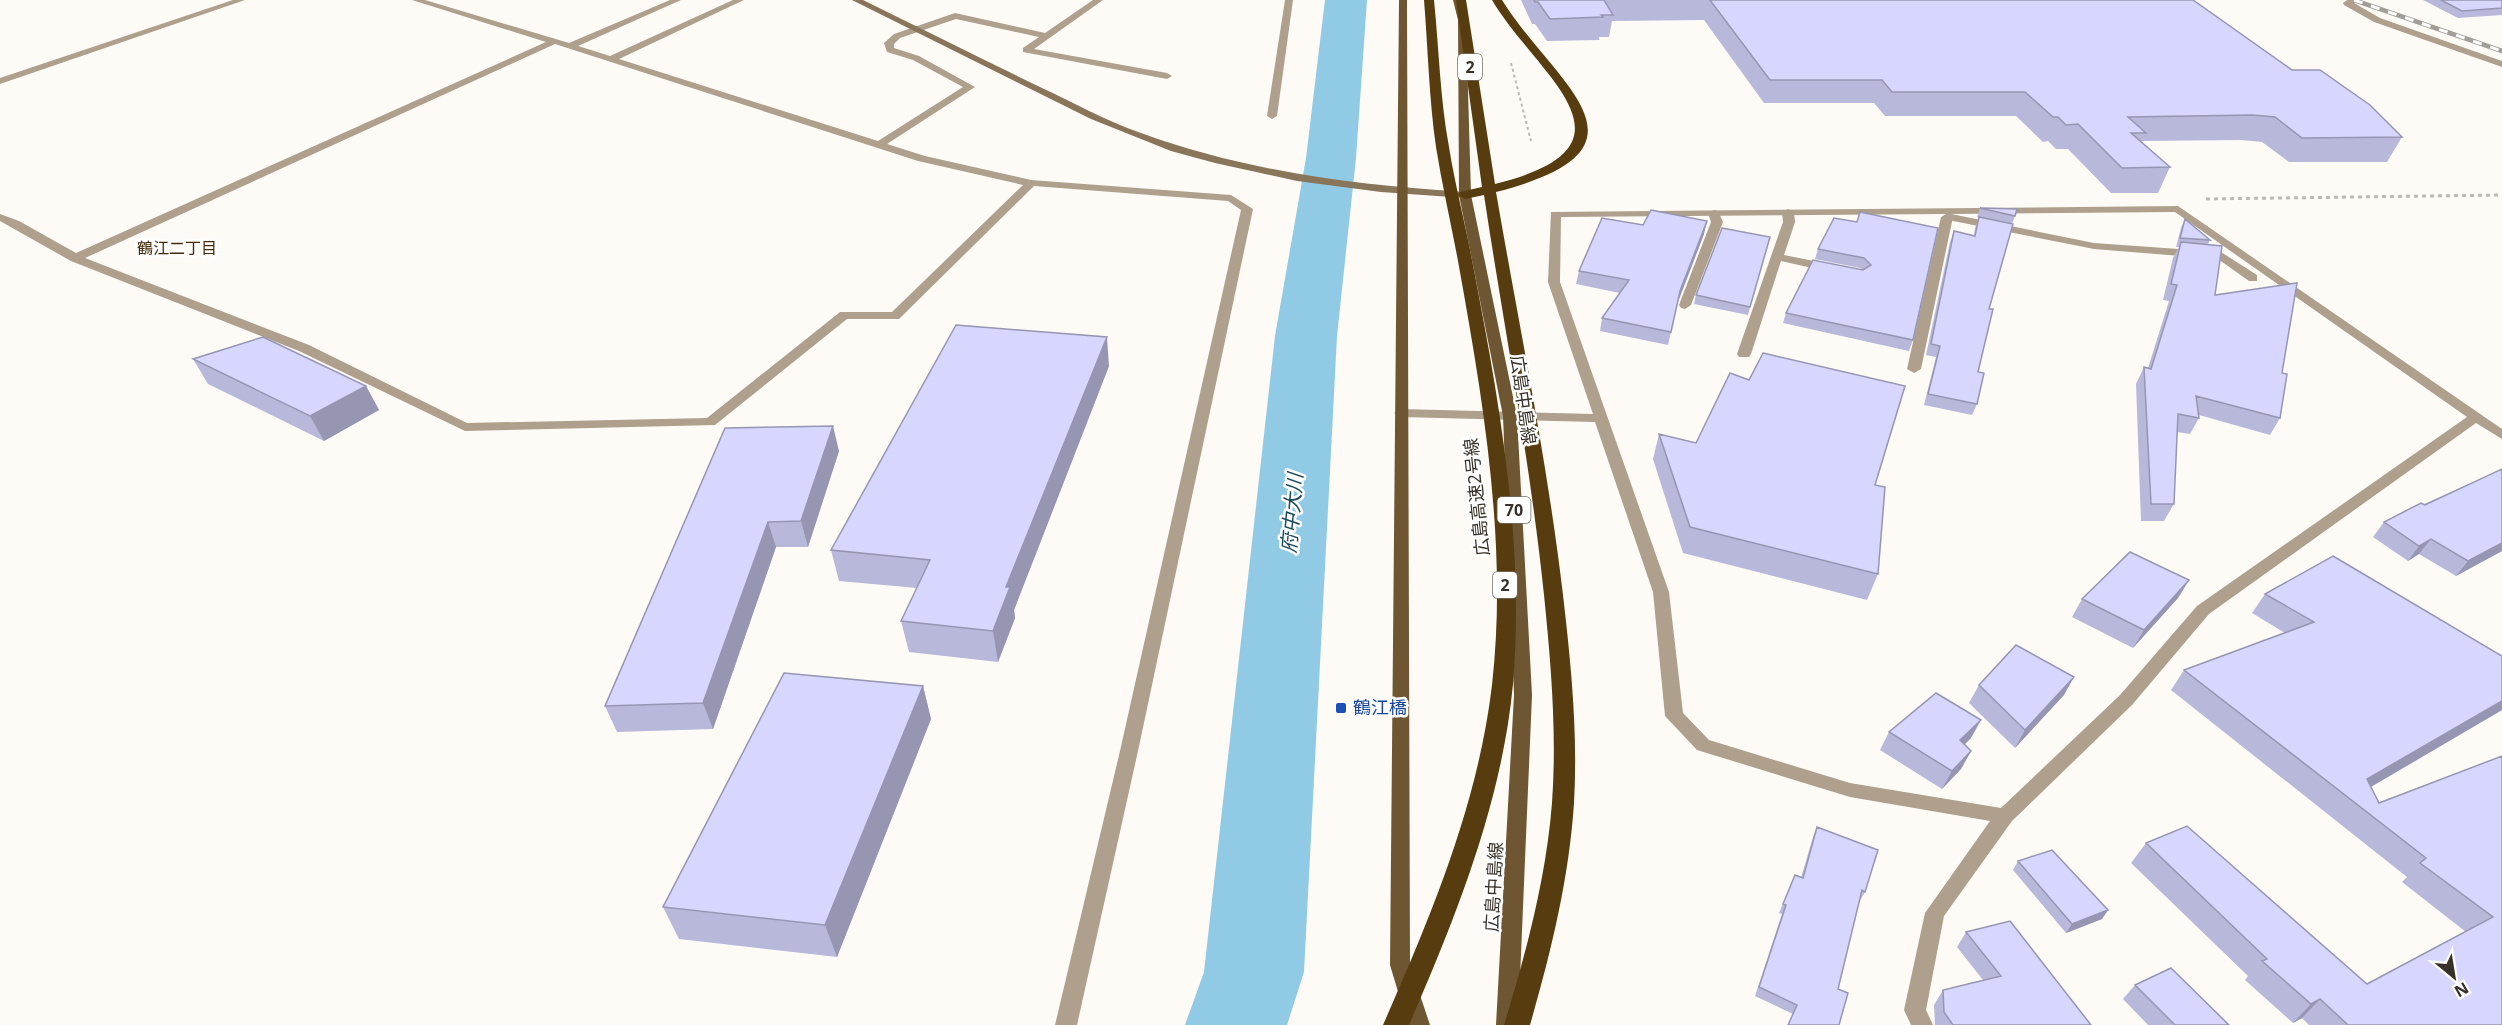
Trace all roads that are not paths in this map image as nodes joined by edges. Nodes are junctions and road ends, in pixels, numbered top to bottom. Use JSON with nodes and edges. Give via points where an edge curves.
{"nodes":[{"id":1,"x":241,"y":0,"type":"edge"},
{"id":2,"x":416,"y":0,"type":"edge"},
{"id":3,"x":677,"y":0,"type":"edge"},
{"id":4,"x":740,"y":0,"type":"edge"},
{"id":5,"x":856,"y":0,"type":"edge"},
{"id":6,"x":1099,"y":0,"type":"edge"},
{"id":7,"x":1289,"y":0,"type":"edge"},
{"id":8,"x":1403,"y":0,"type":"edge"},
{"id":9,"x":1430,"y":0,"type":"edge"},
{"id":10,"x":1459,"y":0,"type":"edge"},
{"id":11,"x":1497,"y":0,"type":"edge"},
{"id":12,"x":2354,"y":0,"type":"edge"},
{"id":13,"x":915,"y":29,"type":"junction"},
{"id":14,"x":1046,"y":36,"type":"junction"},
{"id":15,"x":555,"y":41,"type":"junction"},
{"id":16,"x":570,"y":46,"type":"junction"},
{"id":17,"x":611,"y":59,"type":"junction"},
{"id":18,"x":2502,"y":64,"type":"edge"},
{"id":19,"x":1167,"y":76,"type":"dead end"},
{"id":20,"x":0,"y":81,"type":"edge"},
{"id":21,"x":1272,"y":117,"type":"dead end"},
{"id":22,"x":879,"y":145,"type":"junction"},
{"id":23,"x":1031,"y":183,"type":"junction"},
{"id":24,"x":1403,"y":192,"type":"junction"},
{"id":25,"x":1465,"y":195,"type":"junction"},
{"id":26,"x":1788,"y":212,"type":"junction"},
{"id":27,"x":1714,"y":213,"type":"junction"},
{"id":28,"x":1944,"y":214,"type":"junction"},
{"id":29,"x":0,"y":218,"type":"edge"},
{"id":30,"x":1777,"y":257,"type":"junction"},
{"id":31,"x":75,"y":258,"type":"junction"},
{"id":32,"x":1839,"y":270,"type":"edge"},
{"id":33,"x":2253,"y":278,"type":"dead end"},
{"id":34,"x":1685,"y":305,"type":"dead end"},
{"id":35,"x":1744,"y":354,"type":"dead end"},
{"id":36,"x":1914,"y":369,"type":"dead end"},
{"id":37,"x":1401,"y":413,"type":"junction"},
{"id":38,"x":1510,"y":416,"type":"junction"},
{"id":39,"x":1602,"y":418,"type":"junction"},
{"id":40,"x":2475,"y":418,"type":"junction"},
{"id":41,"x":2502,"y":435,"type":"edge"},
{"id":42,"x":2005,"y":816,"type":"junction"},
{"id":43,"x":1066,"y":1025,"type":"edge"},
{"id":44,"x":1396,"y":1025,"type":"edge"},
{"id":45,"x":1419,"y":1025,"type":"edge"},
{"id":46,"x":1507,"y":1025,"type":"edge"},
{"id":47,"x":1517,"y":1025,"type":"edge"},
{"id":48,"x":1922,"y":1025,"type":"edge"}],
"edges":[{"from":1,"to":20,"type":"street"},
{"from":2,"to":15,"type":"street"},
{"from":3,"to":16,"type":"street"},
{"from":4,"to":17,"type":"street"},
{"from":5,"to":13,"type":"street"},
{"from":6,"to":14,"type":"street"},
{"from":7,"to":21,"type":"street"},
{"from":8,"to":24,"type":"main road"},
{"from":9,"to":44,"type":"highway","name":"広島高速2号線","number":"2","via":[[1440,132],[1492,436],[1504,537],[1506,638],[1493,745],[1464,851],[1422,969]]},
{"from":10,"to":25,"type":"main road","name":"広島中島線","number":"70"},
{"from":10,"to":47,"type":"highway","number":"2","via":[[1533,435],[1547,535],[1565,743],[1560,831],[1546,919]]},
{"from":11,"to":25,"type":"highway","via":[[1561,82],[1583,121],[1583,137],[1561,165],[1543,174]]},
{"from":12,"to":18,"type":"street","via":[[2347,3],[2377,20]]},
{"from":13,"to":14,"type":"street","via":[[955,16]]},
{"from":13,"to":22,"type":"street","via":[[897,36],[889,43],[890,50],[916,58],[970,87]]},
{"from":13,"to":24,"type":"street","via":[[1117,127],[1190,153],[1256,170]]},
{"from":14,"to":19,"type":"street","via":[[1026,50]]},
{"from":15,"to":16,"type":"street"},
{"from":15,"to":31,"type":"street"},
{"from":16,"to":17,"type":"street"},
{"from":17,"to":22,"type":"street"},
{"from":22,"to":23,"type":"street","via":[[922,159]]},
{"from":23,"to":31,"type":"street","via":[[894,316],[844,315],[710,422],[465,427],[304,348]]},
{"from":23,"to":43,"type":"street","via":[[1231,198],[1247,208]]},
{"from":24,"to":25,"type":"street"},
{"from":24,"to":37,"type":"main road"},
{"from":25,"to":38,"type":"main road","name":"広島中島線","number":"70"},
{"from":26,"to":27,"type":"street"},
{"from":26,"to":28,"type":"street"},
{"from":26,"to":30,"type":"street","via":[[1789,222]]},
{"from":27,"to":34,"type":"street","via":[[1717,222]]},
{"from":27,"to":39,"type":"street","via":[[1555,214],[1554,282]]},
{"from":28,"to":33,"type":"street","via":[[2094,246],[2221,256]]},
{"from":28,"to":36,"type":"street"},
{"from":28,"to":40,"type":"street","via":[[2178,209]]},
{"from":29,"to":31,"type":"street"},
{"from":30,"to":32,"type":"street"},
{"from":30,"to":35,"type":"street"},
{"from":37,"to":38,"type":"street"},
{"from":37,"to":45,"type":"main road","via":[[1400,965]]},
{"from":38,"to":39,"type":"street"},
{"from":38,"to":46,"type":"main road","name":"広島中島線","number":"70","via":[[1523,695]]},
{"from":39,"to":42,"type":"street","via":[[1661,592],[1674,716],[1703,745],[1850,790]]},
{"from":40,"to":41,"type":"street"},
{"from":40,"to":42,"type":"street","via":[[2203,610],[2126,700]]},
{"from":42,"to":48,"type":"street","via":[[1935,913],[1915,1010]]}]}
